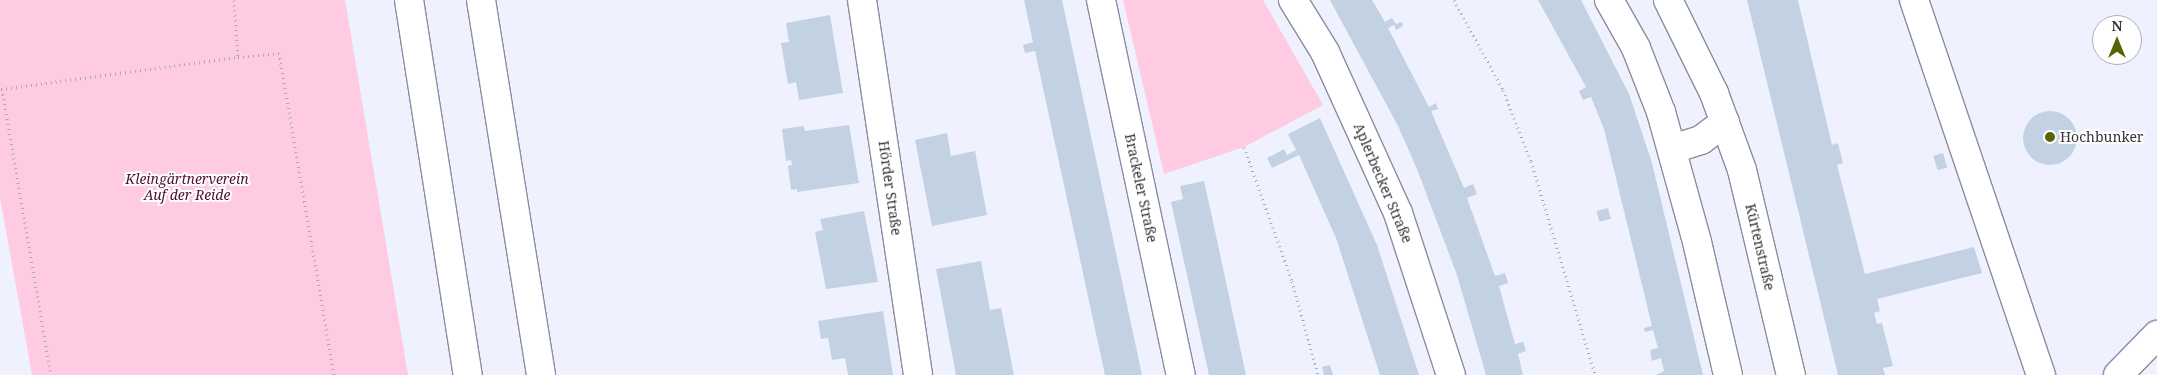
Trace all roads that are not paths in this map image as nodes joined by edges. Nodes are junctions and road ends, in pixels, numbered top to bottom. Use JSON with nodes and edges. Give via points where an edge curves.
{"nodes":[{"id":1,"x":409,"y":0,"type":"edge"},
{"id":2,"x":481,"y":0,"type":"edge"},
{"id":3,"x":862,"y":0,"type":"edge"},
{"id":4,"x":1101,"y":0,"type":"edge"},
{"id":5,"x":1293,"y":0,"type":"edge"},
{"id":6,"x":1609,"y":0,"type":"edge"},
{"id":7,"x":1668,"y":0,"type":"edge"},
{"id":8,"x":1914,"y":0,"type":"edge"},
{"id":9,"x":1725,"y":122,"type":"junction"},
{"id":10,"x":1672,"y":149,"type":"junction"},
{"id":11,"x":2157,"y":335,"type":"edge"},
{"id":12,"x":468,"y":375,"type":"edge"},
{"id":13,"x":541,"y":375,"type":"edge"},
{"id":14,"x":918,"y":375,"type":"edge"},
{"id":15,"x":1181,"y":375,"type":"edge"},
{"id":16,"x":1451,"y":375,"type":"edge"},
{"id":17,"x":1728,"y":375,"type":"edge"},
{"id":18,"x":1791,"y":375,"type":"edge"},
{"id":19,"x":2041,"y":375,"type":"edge"},
{"id":20,"x":2118,"y":375,"type":"edge"}],
"edges":[{"from":1,"to":12,"type":"main road"},
{"from":2,"to":13,"type":"main road"},
{"from":3,"to":14,"type":"main road","name":"Hörder Straße"},
{"from":4,"to":15,"type":"main road","name":"Brackeler Straße"},
{"from":5,"to":16,"type":"main road","name":"Aplerbecker Straße","via":[[1324,52],[1398,213]]},
{"from":6,"to":10,"type":"main road","via":[[1636,48]]},
{"from":7,"to":9,"type":"main road","name":"Kürtenstraße"},
{"from":8,"to":19,"type":"main road"},
{"from":9,"to":10,"type":"main road","via":[[1701,140]]},
{"from":9,"to":18,"type":"main road","name":"Kürtenstraße","via":[[1742,170]]},
{"from":10,"to":17,"type":"main road"},
{"from":11,"to":20,"type":"main road"}]}
